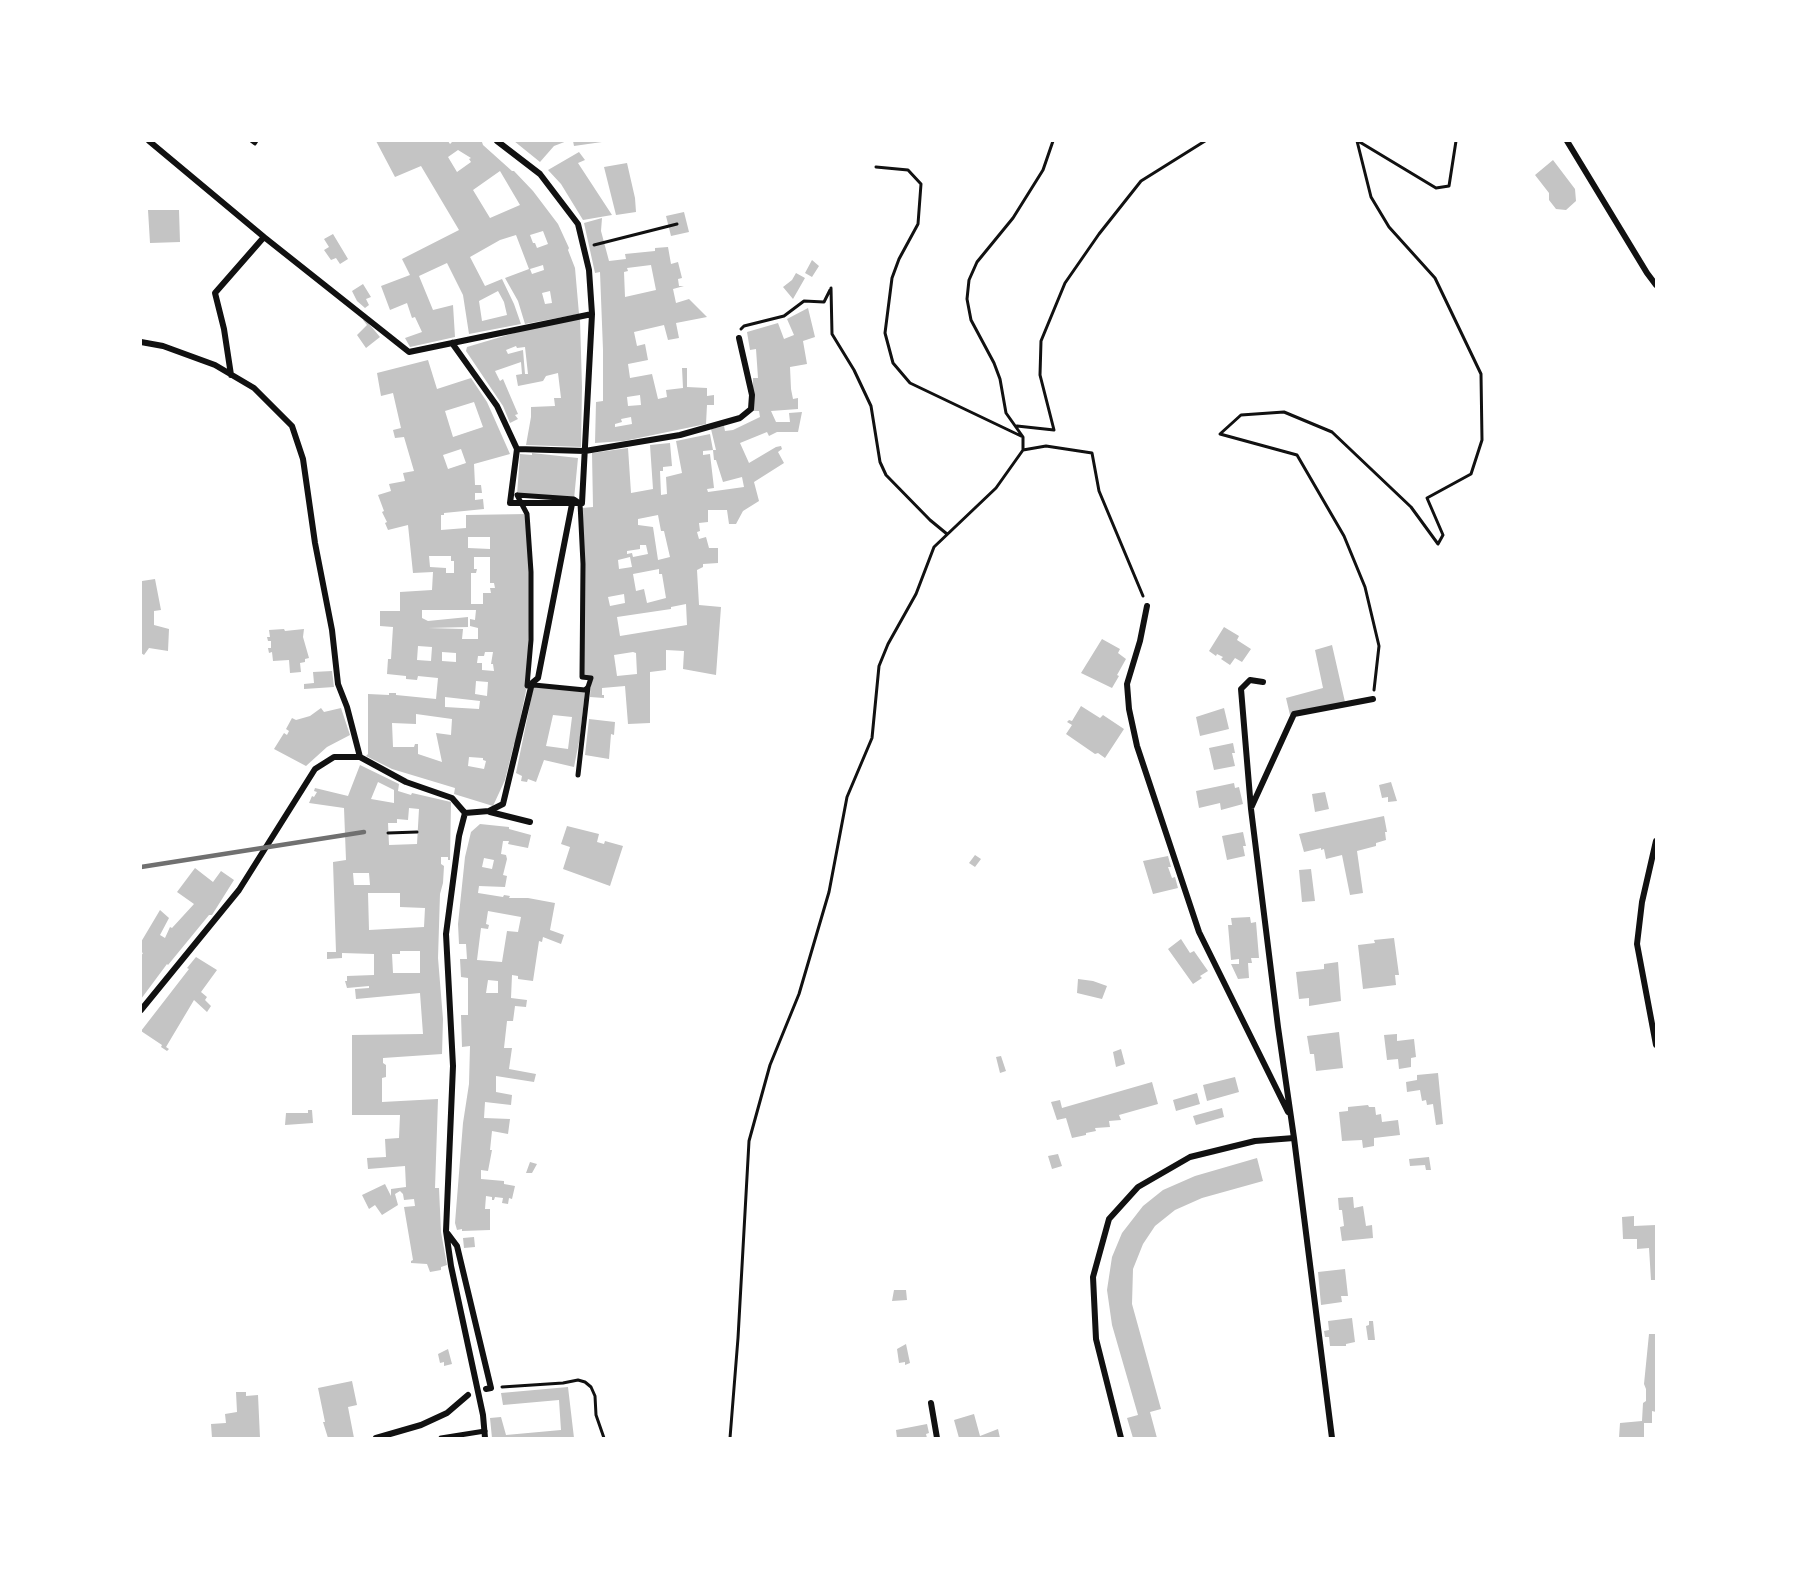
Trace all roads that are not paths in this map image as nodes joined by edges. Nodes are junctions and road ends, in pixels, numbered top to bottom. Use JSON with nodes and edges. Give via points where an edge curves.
{"nodes":[{"id":1,"x":149,"y":141,"type":"edge"},
{"id":2,"x":497,"y":141,"type":"edge"},
{"id":3,"x":1567,"y":141,"type":"edge"},
{"id":4,"x":264,"y":237,"type":"junction"},
{"id":5,"x":1656,"y":285,"type":"edge"},
{"id":6,"x":592,"y":315,"type":"junction"},
{"id":7,"x":739,"y":338,"type":"road end"},
{"id":8,"x":141,"y":342,"type":"edge"},
{"id":9,"x":452,"y":343,"type":"junction"},
{"id":10,"x":231,"y":375,"type":"junction"},
{"id":11,"x":517,"y":450,"type":"junction"},
{"id":12,"x":585,"y":451,"type":"junction"},
{"id":13,"x":580,"y":503,"type":"junction"},
{"id":14,"x":522,"y":504,"type":"junction"},
{"id":15,"x":572,"y":504,"type":"junction"},
{"id":16,"x":1147,"y":606,"type":"road end"},
{"id":17,"x":1263,"y":682,"type":"dead end"},
{"id":18,"x":531,"y":686,"type":"junction"},
{"id":19,"x":588,"y":687,"type":"junction"},
{"id":20,"x":1373,"y":699,"type":"road end"},
{"id":21,"x":360,"y":758,"type":"junction"},
{"id":22,"x":578,"y":775,"type":"dead end"},
{"id":23,"x":1251,"y":809,"type":"junction"},
{"id":24,"x":489,"y":812,"type":"junction"},
{"id":25,"x":465,"y":813,"type":"junction"},
{"id":26,"x":530,"y":822,"type":"dead end"},
{"id":27,"x":1656,"y":841,"type":"edge"},
{"id":28,"x":141,"y":1010,"type":"edge"},
{"id":29,"x":1656,"y":1044,"type":"edge"},
{"id":30,"x":1291,"y":1118,"type":"junction"},
{"id":31,"x":1294,"y":1138,"type":"junction"},
{"id":32,"x":446,"y":1231,"type":"junction"},
{"id":33,"x":489,"y":1388,"type":"road end"},
{"id":34,"x":468,"y":1395,"type":"dead end"},
{"id":35,"x":931,"y":1403,"type":"dead end"},
{"id":36,"x":485,"y":1434,"type":"edge"},
{"id":37,"x":376,"y":1438,"type":"edge"},
{"id":38,"x":441,"y":1438,"type":"edge"},
{"id":39,"x":937,"y":1438,"type":"edge"},
{"id":40,"x":1121,"y":1438,"type":"edge"},
{"id":41,"x":1332,"y":1438,"type":"edge"}],
"edges":[{"from":1,"to":4,"type":"street"},
{"from":2,"to":6,"type":"street","via":[[540,174],[578,224],[589,270]]},
{"from":3,"to":5,"type":"street"},
{"from":4,"to":9,"type":"street","via":[[409,351]]},
{"from":4,"to":10,"type":"street","via":[[215,293]]},
{"from":6,"to":9,"type":"street"},
{"from":6,"to":12,"type":"street"},
{"from":7,"to":12,"type":"street","via":[[752,395],[751,410],[740,418],[680,435]]},
{"from":8,"to":10,"type":"street","via":[[215,365]]},
{"from":9,"to":11,"type":"street","via":[[497,406]]},
{"from":10,"to":21,"type":"street","via":[[254,388],[292,426],[303,459],[338,684]]},
{"from":11,"to":12,"type":"street"},
{"from":11,"to":14,"type":"street","via":[[510,503]]},
{"from":12,"to":13,"type":"street"},
{"from":13,"to":14,"type":"street","via":[[574,499],[517,495]]},
{"from":13,"to":15,"type":"street"},
{"from":13,"to":19,"type":"street","via":[[582,678],[591,678]]},
{"from":14,"to":15,"type":"street"},
{"from":14,"to":18,"type":"street","via":[[527,514],[531,572],[527,687]]},
{"from":15,"to":18,"type":"street","via":[[538,678]]},
{"from":16,"to":30,"type":"street","via":[[1126,684],[1137,746],[1199,932]]},
{"from":17,"to":23,"type":"street","via":[[1250,680],[1241,689]]},
{"from":18,"to":19,"type":"street","via":[[585,690]]},
{"from":18,"to":24,"type":"street","via":[[503,804]]},
{"from":19,"to":22,"type":"street"},
{"from":20,"to":23,"type":"street","via":[[1294,714]]},
{"from":21,"to":25,"type":"street","via":[[406,782],[452,798]]},
{"from":21,"to":28,"type":"street","via":[[334,756],[315,769],[239,890]]},
{"from":23,"to":30,"type":"street"},
{"from":24,"to":25,"type":"street"},
{"from":24,"to":26,"type":"street"},
{"from":25,"to":32,"type":"street","via":[[446,934],[453,1066]]},
{"from":27,"to":29,"type":"street","via":[[1637,944]]},
{"from":30,"to":31,"type":"street"},
{"from":31,"to":40,"type":"street","via":[[1255,1141],[1190,1156],[1138,1187],[1109,1219],[1093,1277],[1096,1339]]},
{"from":31,"to":41,"type":"street"},
{"from":32,"to":33,"type":"street","via":[[457,1246]]},
{"from":32,"to":36,"type":"street"},
{"from":34,"to":37,"type":"street","via":[[447,1413]]},
{"from":35,"to":39,"type":"street"},
{"from":36,"to":38,"type":"street"}]}
